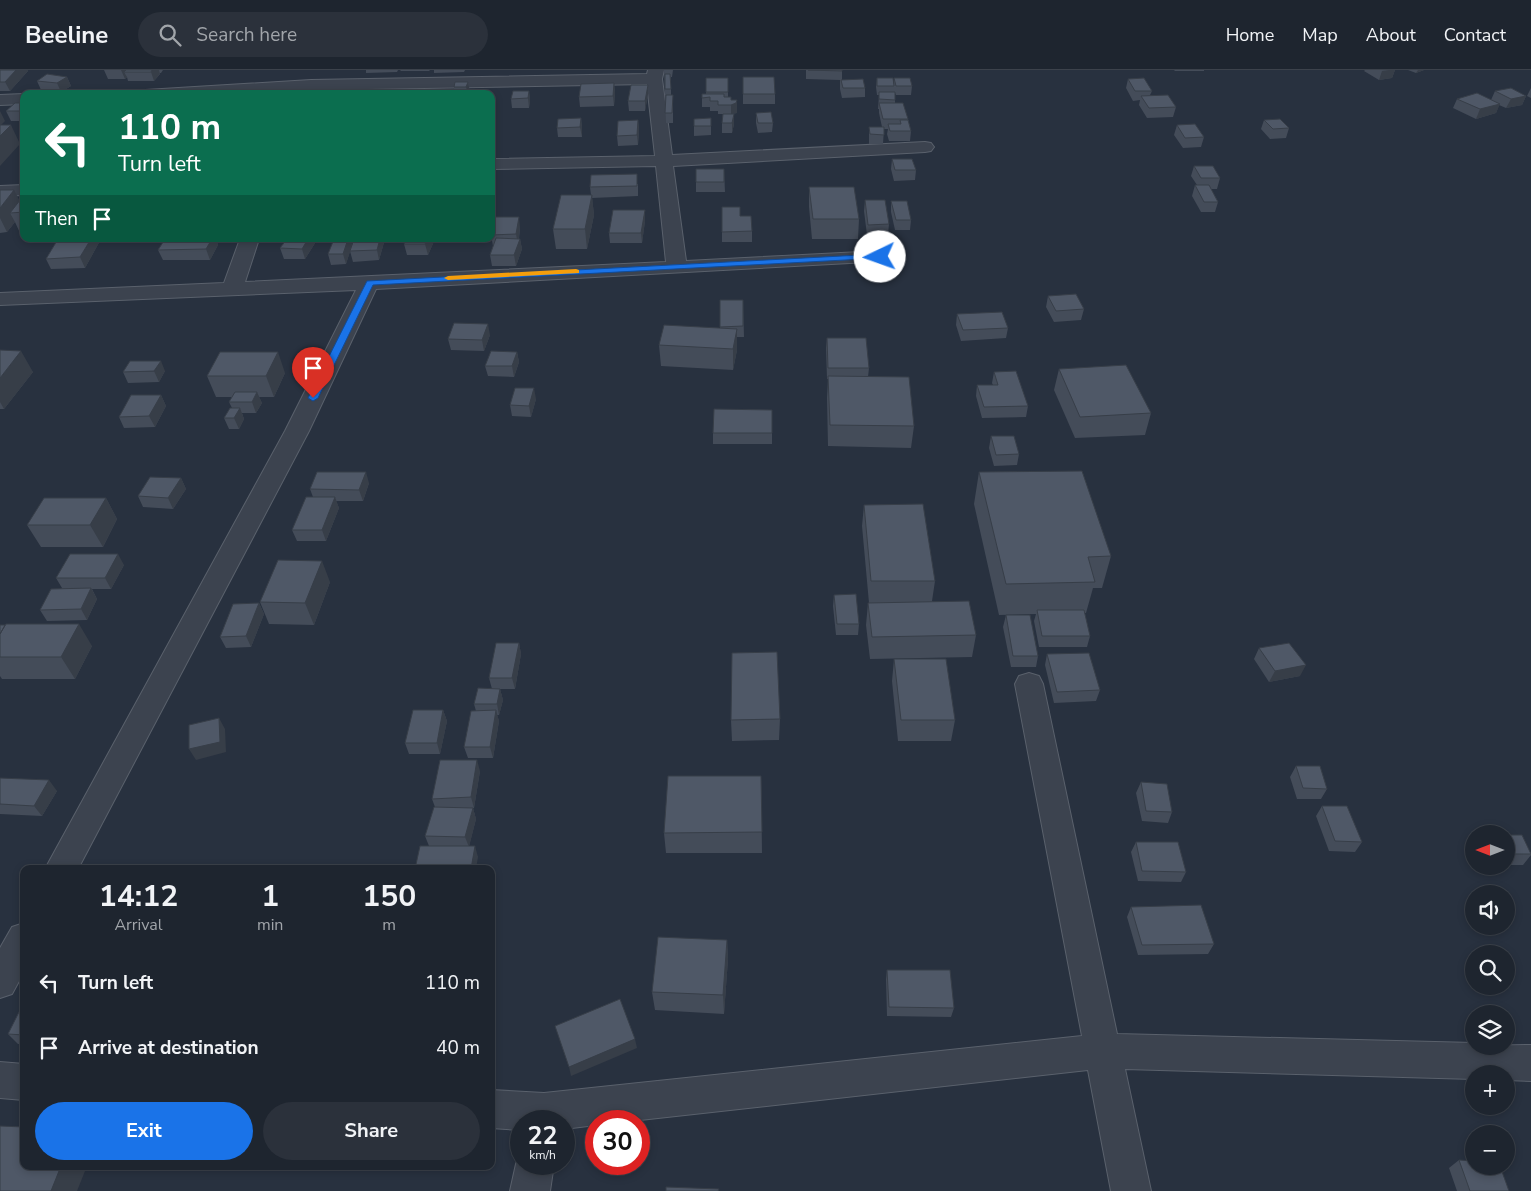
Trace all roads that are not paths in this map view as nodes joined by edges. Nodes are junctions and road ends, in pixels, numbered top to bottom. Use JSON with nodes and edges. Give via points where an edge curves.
{"nodes":[{"id":1,"x":319,"y":70,"type":"edge"},
{"id":2,"x":655,"y":74,"type":"edge"},
{"id":3,"x":310,"y":90,"type":"edge"},
{"id":4,"x":20,"y":99,"type":"edge"},
{"id":5,"x":0,"y":100,"type":"edge"},
{"id":6,"x":924,"y":147,"type":"dead end"},
{"id":7,"x":664,"y":161,"type":"junction"},
{"id":8,"x":495,"y":164,"type":"edge"},
{"id":9,"x":20,"y":190,"type":"edge"},
{"id":10,"x":0,"y":191,"type":"edge"},
{"id":11,"x":248,"y":242,"type":"edge"},
{"id":12,"x":880,"y":257,"type":"dead end"},
{"id":13,"x":677,"y":268,"type":"junction"},
{"id":14,"x":370,"y":283,"type":"junction"},
{"id":15,"x":233,"y":287,"type":"junction"},
{"id":16,"x":0,"y":299,"type":"edge"},
{"id":17,"x":1029,"y":684,"type":"dead end"},
{"id":18,"x":63,"y":865,"type":"edge"},
{"id":19,"x":20,"y":945,"type":"edge"},
{"id":20,"x":0,"y":982,"type":"edge"},
{"id":21,"x":1103,"y":1050,"type":"junction"},
{"id":22,"x":1531,"y":1063,"type":"edge"},
{"id":23,"x":0,"y":1080,"type":"edge"},
{"id":24,"x":20,"y":1082,"type":"edge"},
{"id":25,"x":495,"y":1110,"type":"edge"},
{"id":26,"x":510,"y":1112,"type":"edge"},
{"id":27,"x":575,"y":1112,"type":"edge"},
{"id":28,"x":533,"y":1175,"type":"edge"},
{"id":29,"x":530,"y":1191,"type":"edge"},
{"id":30,"x":1131,"y":1191,"type":"edge"}],
"edges":[{"from":1,"to":3,"type":"street"},
{"from":2,"to":3,"type":"street"},
{"from":2,"to":7,"type":"street"},
{"from":4,"to":5,"type":"street"},
{"from":6,"to":7,"type":"street"},
{"from":7,"to":8,"type":"street"},
{"from":7,"to":13,"type":"street"},
{"from":9,"to":10,"type":"street"},
{"from":11,"to":15,"type":"street"},
{"from":12,"to":13,"type":"street"},
{"from":13,"to":14,"type":"street"},
{"from":14,"to":15,"type":"street"},
{"from":14,"to":18,"type":"street","via":[[297,431]]},
{"from":15,"to":16,"type":"street"},
{"from":17,"to":21,"type":"street"},
{"from":19,"to":20,"type":"street"},
{"from":21,"to":22,"type":"street"},
{"from":21,"to":27,"type":"street"},
{"from":21,"to":30,"type":"street"},
{"from":23,"to":24,"type":"street"},
{"from":25,"to":26,"type":"street"},
{"from":28,"to":29,"type":"street"}]}
